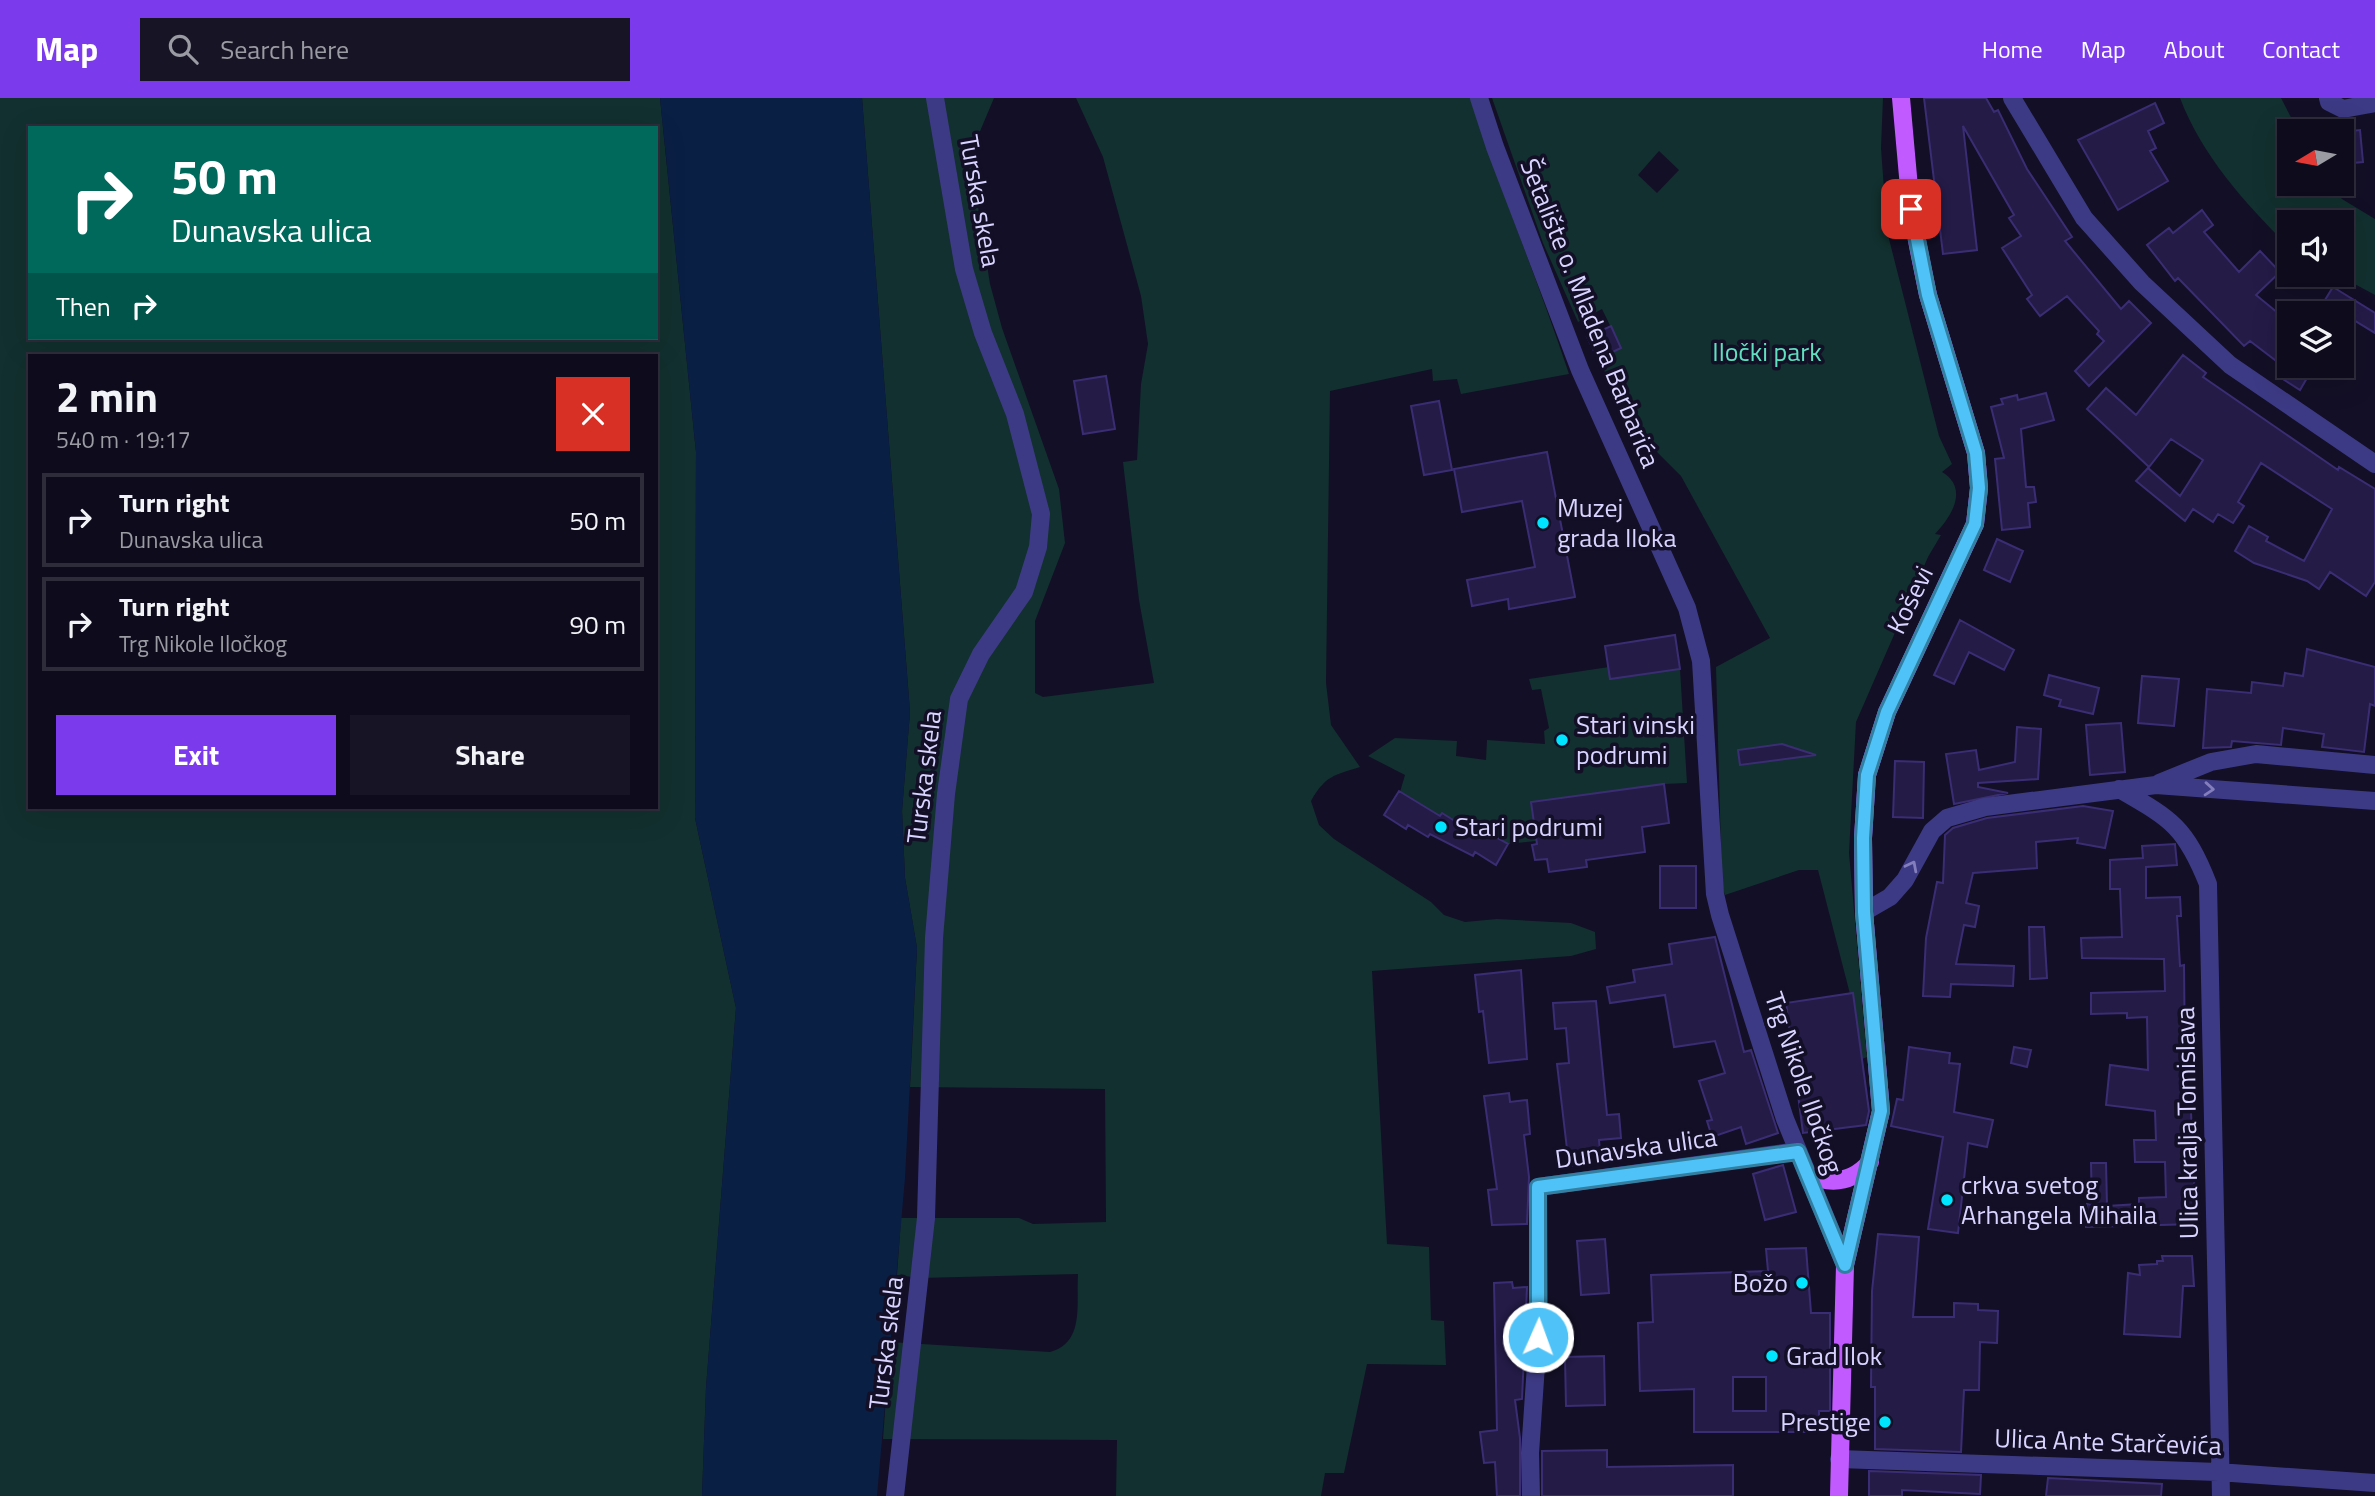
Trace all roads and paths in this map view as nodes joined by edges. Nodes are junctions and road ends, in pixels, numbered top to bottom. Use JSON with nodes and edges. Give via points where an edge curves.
{"nodes":[{"id":1,"x":935,"y":98,"type":"edge"},
{"id":2,"x":1479,"y":98,"type":"edge"},
{"id":3,"x":1901,"y":98,"type":"edge"},
{"id":4,"x":2012,"y":98,"type":"edge"},
{"id":5,"x":2328,"y":98,"type":"edge"},
{"id":6,"x":2375,"y":103,"type":"edge"},
{"id":7,"x":2375,"y":464,"type":"edge"},
{"id":8,"x":2375,"y":765,"type":"edge"},
{"id":9,"x":2156,"y":785,"type":"junction"},
{"id":10,"x":2119,"y":789,"type":"junction"},
{"id":11,"x":2375,"y":801,"type":"edge"},
{"id":12,"x":1864,"y":912,"type":"junction"},
{"id":13,"x":1720,"y":915,"type":"joint"},
{"id":14,"x":1877,"y":1130,"type":"joint"},
{"id":15,"x":1798,"y":1152,"type":"junction"},
{"id":16,"x":1870,"y":1162,"type":"junction"},
{"id":17,"x":1808,"y":1175,"type":"junction"},
{"id":18,"x":1845,"y":1265,"type":"junction"},
{"id":19,"x":1839,"y":1459,"type":"junction"},
{"id":20,"x":2218,"y":1472,"type":"junction"},
{"id":21,"x":2375,"y":1483,"type":"edge"},
{"id":22,"x":895,"y":1496,"type":"edge"},
{"id":23,"x":1531,"y":1496,"type":"edge"},
{"id":24,"x":1839,"y":1496,"type":"edge"},
{"id":25,"x":2221,"y":1496,"type":"edge"}],
"edges":[{"from":1,"to":22,"type":"street","name":"Turska skela","via":[[964,270],[1016,414],[1041,514],[1038,547],[1024,592],[981,654],[959,699],[934,937],[924,1242]]},
{"from":2,"to":13,"type":"street","name":"Šetalište o. Mladena Barbarića","via":[[1580,370],[1687,608],[1701,661]]},
{"from":3,"to":12,"type":"main road","name":"Koševi","via":[[1920,256],[1976,453],[1979,488],[1975,524],[1887,712],[1867,775]]},
{"from":4,"to":7,"type":"street","via":[[2084,218],[2142,283],[2230,365]]},
{"from":5,"to":6,"type":"street","via":[[2343,109]]},
{"from":8,"to":9,"type":"street","via":[[2256,754],[2211,762]]},
{"from":9,"to":10,"type":"street"},
{"from":9,"to":11,"type":"street","one_way":true},
{"from":12,"to":10,"type":"street","one_way":true,"via":[[1890,897],[1905,880],[1932,831],[1947,818],[1985,807]]},
{"from":10,"to":20,"type":"street","name":"Ulica kralja Tomislava","via":[[2168,818],[2194,849],[2208,884]]},
{"from":12,"to":14,"type":"main road","name":"Koševi","via":[[1880,1091]]},
{"from":13,"to":15,"type":"street","name":"Trg Nikole Iločkog"},
{"from":14,"to":16,"type":"main road","name":"Trg Nikole Iločkog"},
{"from":15,"to":17,"type":"street","name":"Trg Nikole Iločkog"},
{"from":15,"to":23,"type":"street","name":"Dunavska ulica","via":[[1538,1187],[1539,1321]]},
{"from":16,"to":17,"type":"main road","via":[[1842,1181]]},
{"from":16,"to":18,"type":"main road","name":"Trg Nikole Iločkog"},
{"from":17,"to":18,"type":"street","name":"Trg Nikole Iločkog"},
{"from":18,"to":19,"type":"main road","name":"Trg Nikole Iločkog"},
{"from":19,"to":20,"type":"street","name":"Ulica Ante Starčevića"},
{"from":19,"to":24,"type":"main road","name":"Trg Nikole Iločkog"},
{"from":20,"to":21,"type":"street","name":"Ulica Ante Starčevića"},
{"from":20,"to":25,"type":"street","name":"Ulica kralja Tomislava"}]}
